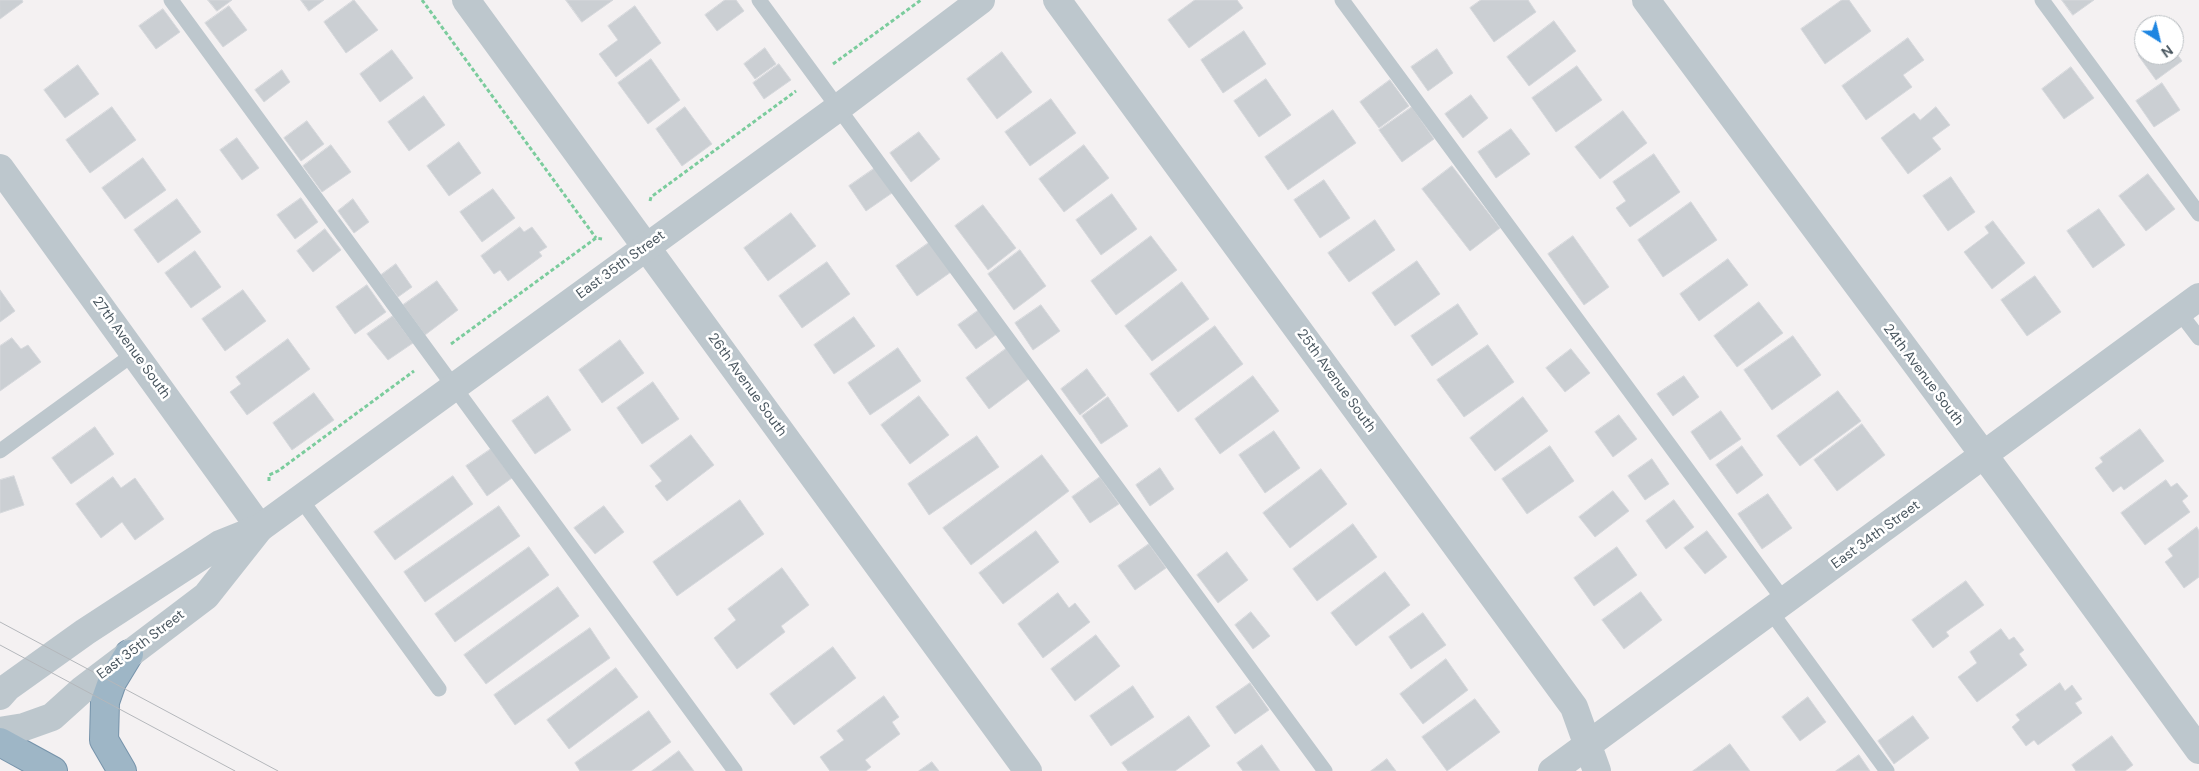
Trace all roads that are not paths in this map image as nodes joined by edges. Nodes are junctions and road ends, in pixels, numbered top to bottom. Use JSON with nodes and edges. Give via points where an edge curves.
{"nodes":[{"id":1,"x":171,"y":0,"type":"edge"},
{"id":2,"x":466,"y":0,"type":"edge"},
{"id":3,"x":759,"y":0,"type":"edge"},
{"id":4,"x":981,"y":0,"type":"edge"},
{"id":5,"x":1057,"y":0,"type":"edge"},
{"id":6,"x":1342,"y":0,"type":"edge"},
{"id":7,"x":1646,"y":0,"type":"edge"},
{"id":8,"x":2042,"y":0,"type":"edge"},
{"id":9,"x":838,"y":108,"type":"junction"},
{"id":10,"x":0,"y":168,"type":"edge"},
{"id":11,"x":2199,"y":214,"type":"edge"},
{"id":12,"x":646,"y":247,"type":"junction"},
{"id":13,"x":2190,"y":305,"type":"edge"},
{"id":14,"x":2199,"y":338,"type":"edge"},
{"id":15,"x":135,"y":353,"type":"junction"},
{"id":16,"x":453,"y":387,"type":"junction"},
{"id":17,"x":0,"y":450,"type":"edge"},
{"id":18,"x":1983,"y":455,"type":"junction"},
{"id":19,"x":300,"y":498,"type":"junction"},
{"id":20,"x":260,"y":528,"type":"junction"},
{"id":21,"x":1778,"y":607,"type":"junction"},
{"id":22,"x":129,"y":654,"type":"junction"},
{"id":23,"x":439,"y":688,"type":"dead end"},
{"id":24,"x":0,"y":696,"type":"edge"},
{"id":25,"x":0,"y":730,"type":"edge"},
{"id":26,"x":0,"y":742,"type":"edge"},
{"id":27,"x":1587,"y":745,"type":"junction"},
{"id":28,"x":2199,"y":750,"type":"edge"},
{"id":29,"x":53,"y":771,"type":"edge"},
{"id":30,"x":122,"y":771,"type":"edge"},
{"id":31,"x":735,"y":771,"type":"edge"},
{"id":32,"x":1028,"y":771,"type":"edge"},
{"id":33,"x":1325,"y":771,"type":"edge"},
{"id":34,"x":1552,"y":771,"type":"edge"},
{"id":35,"x":1597,"y":771,"type":"edge"},
{"id":36,"x":1887,"y":771,"type":"edge"}],
"edges":[{"from":1,"to":16,"type":"lane"},
{"from":2,"to":12,"type":"street","name":"26th Avenue South"},
{"from":3,"to":9,"type":"lane"},
{"from":4,"to":9,"type":"street","name":"East 35th Street"},
{"from":5,"to":27,"type":"street","name":"25th Avenue South","via":[[1574,707]]},
{"from":6,"to":21,"type":"lane"},
{"from":7,"to":18,"type":"street","name":"24th Avenue South"},
{"from":8,"to":11,"type":"lane"},
{"from":9,"to":12,"type":"street","name":"East 35th Street"},
{"from":9,"to":33,"type":"lane"},
{"from":10,"to":15,"type":"street","name":"27th Avenue South"},
{"from":12,"to":16,"type":"street","name":"East 35th Street"},
{"from":12,"to":32,"type":"street","name":"26th Avenue South"},
{"from":13,"to":14,"type":"lane"},
{"from":13,"to":18,"type":"street","name":"East 34th Street"},
{"from":15,"to":17,"type":"lane"},
{"from":15,"to":20,"type":"street","name":"27th Avenue South"},
{"from":16,"to":19,"type":"street","name":"East 35th Street"},
{"from":16,"to":31,"type":"lane"},
{"from":18,"to":21,"type":"street","name":"East 34th Street"},
{"from":18,"to":28,"type":"street","name":"24th Avenue South"},
{"from":19,"to":20,"type":"street","name":"East 35th Street"},
{"from":19,"to":23,"type":"lane"},
{"from":20,"to":22,"type":"street","name":"East 35th Street","via":[[206,596]]},
{"from":20,"to":24,"type":"street","name":"East 35th Street","via":[[220,544],[85,632]]},
{"from":21,"to":27,"type":"street","name":"East 34th Street"},
{"from":21,"to":36,"type":"lane"},
{"from":22,"to":25,"type":"street","name":"East 35th Street","via":[[52,717],[24,727]]},
{"from":22,"to":30,"type":"highway","via":[[112,682],[105,702],[104,740]]},
{"from":26,"to":29,"type":"highway"},
{"from":27,"to":34,"type":"street","name":"East 34th Street"},
{"from":27,"to":35,"type":"street","name":"25th Avenue South"}]}
